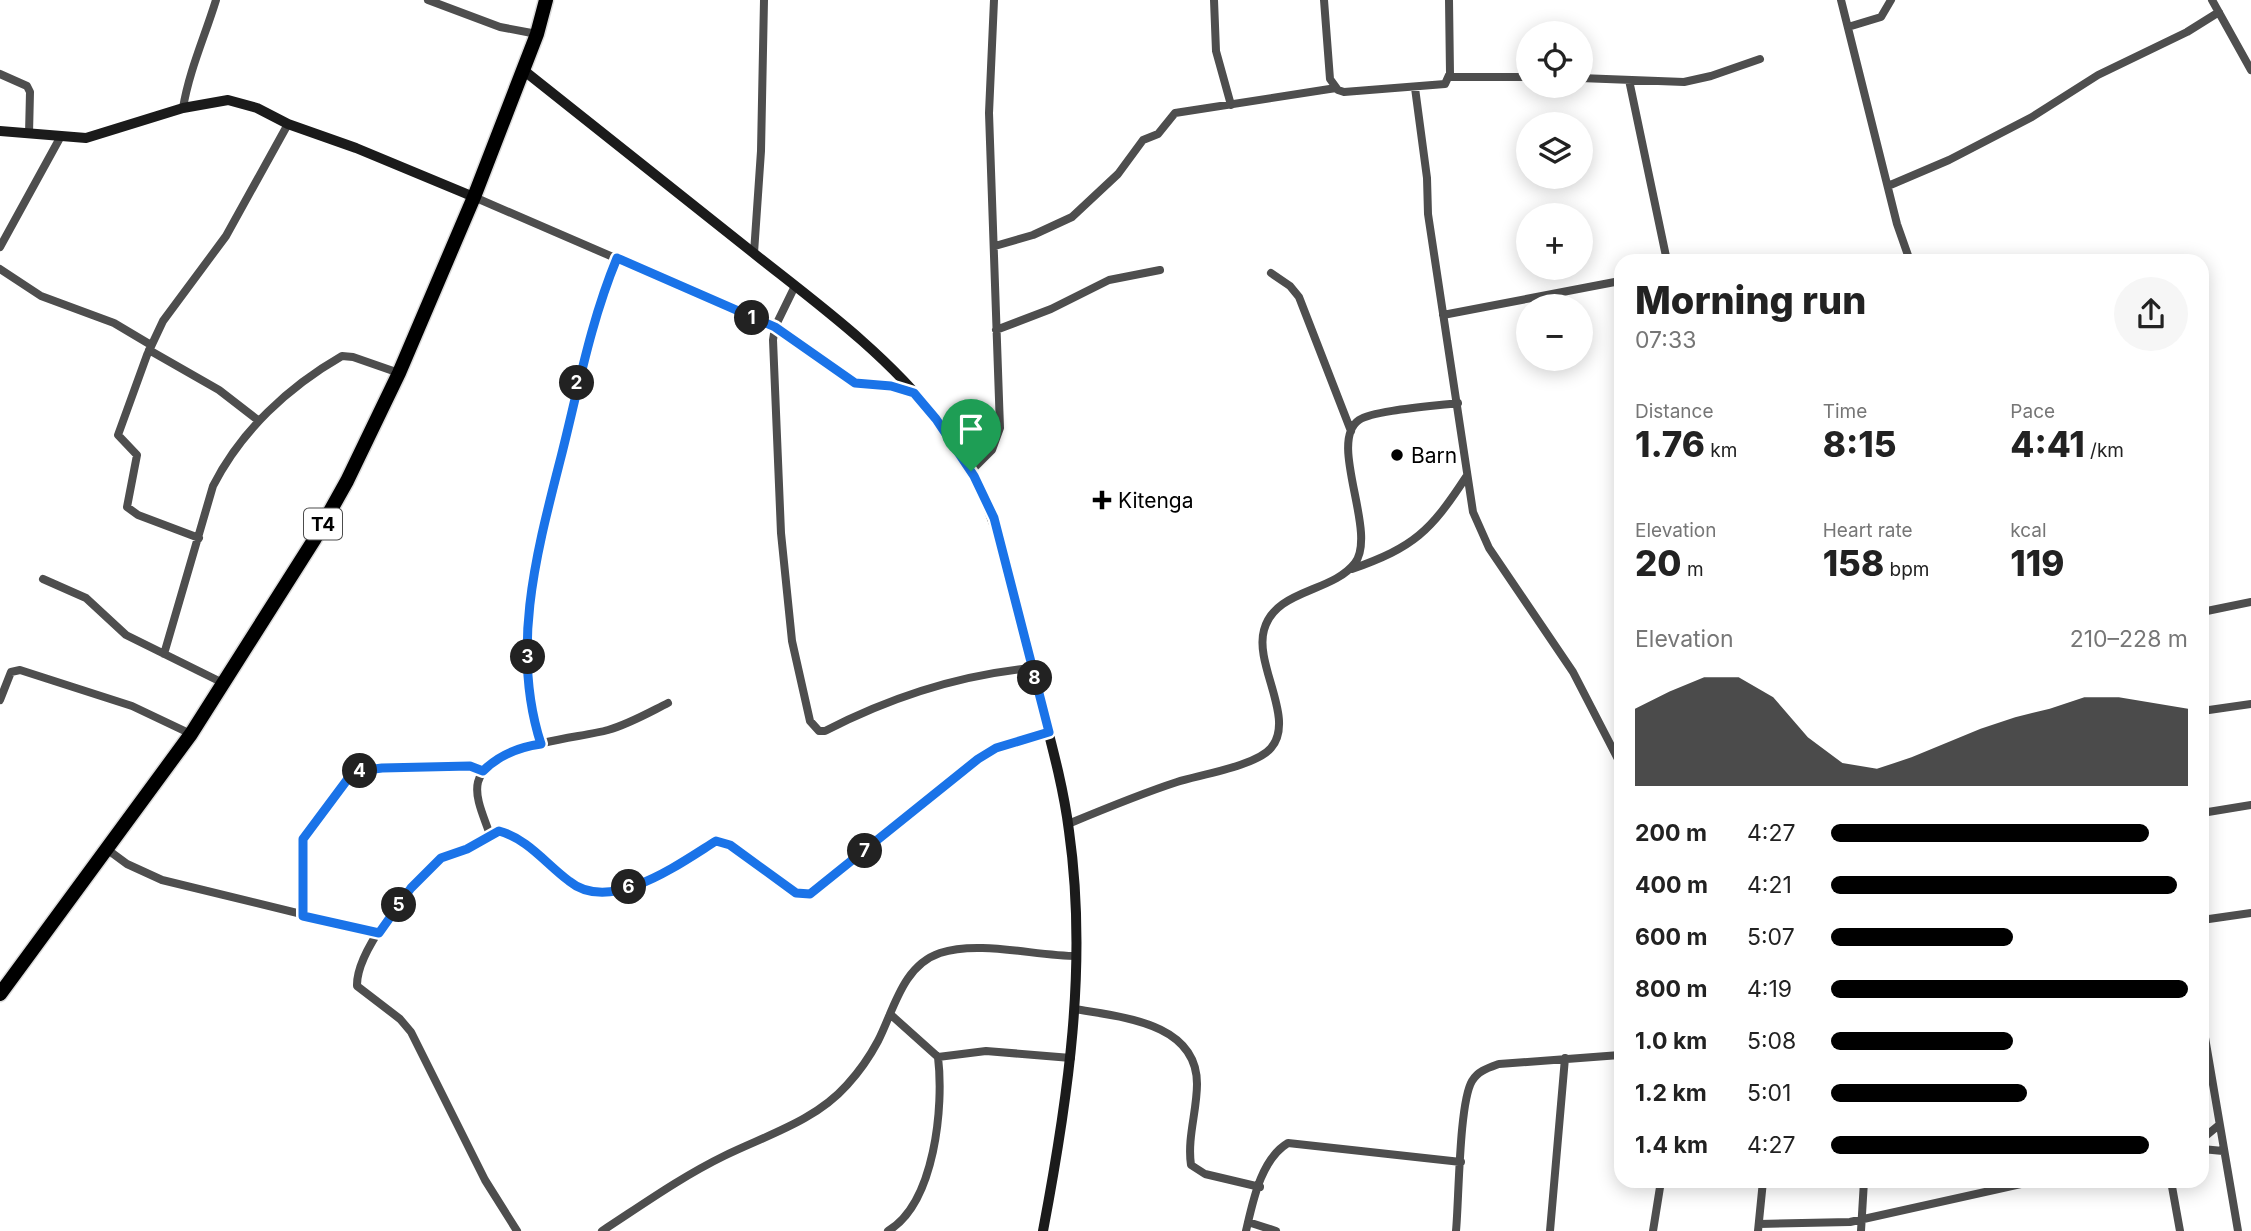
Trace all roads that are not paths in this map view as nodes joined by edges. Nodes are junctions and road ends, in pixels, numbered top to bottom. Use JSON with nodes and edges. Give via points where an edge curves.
{"nodes":[{"id":1,"x":216,"y":0,"type":"edge"},
{"id":2,"x":428,"y":0,"type":"edge"},
{"id":3,"x":546,"y":0,"type":"edge"},
{"id":4,"x":764,"y":0,"type":"edge"},
{"id":5,"x":994,"y":0,"type":"edge"},
{"id":6,"x":1214,"y":0,"type":"edge"},
{"id":7,"x":1324,"y":0,"type":"edge"},
{"id":8,"x":1450,"y":0,"type":"edge"},
{"id":9,"x":1842,"y":0,"type":"edge"},
{"id":10,"x":1891,"y":0,"type":"edge"},
{"id":11,"x":2211,"y":0,"type":"edge"},
{"id":12,"x":2219,"y":12,"type":"junction"},
{"id":13,"x":1848,"y":27,"type":"junction"},
{"id":14,"x":537,"y":34,"type":"junction"},
{"id":15,"x":1760,"y":59,"type":"dead end"},
{"id":16,"x":522,"y":69,"type":"junction"},
{"id":17,"x":2251,"y":69,"type":"edge"},
{"id":18,"x":0,"y":74,"type":"edge"},
{"id":19,"x":1516,"y":77,"type":"edge"},
{"id":20,"x":1449,"y":78,"type":"junction"},
{"id":21,"x":1593,"y":79,"type":"edge"},
{"id":22,"x":1629,"y":80,"type":"junction"},
{"id":23,"x":1336,"y":88,"type":"junction"},
{"id":24,"x":1416,"y":88,"type":"junction"},
{"id":25,"x":1231,"y":105,"type":"junction"},
{"id":26,"x":183,"y":108,"type":"junction"},
{"id":27,"x":288,"y":124,"type":"junction"},
{"id":28,"x":0,"y":131,"type":"edge"},
{"id":29,"x":29,"y":134,"type":"junction"},
{"id":30,"x":61,"y":136,"type":"junction"},
{"id":31,"x":1888,"y":186,"type":"junction"},
{"id":32,"x":474,"y":197,"type":"junction"},
{"id":33,"x":995,"y":246,"type":"junction"},
{"id":34,"x":0,"y":247,"type":"edge"},
{"id":35,"x":754,"y":253,"type":"junction"},
{"id":36,"x":1666,"y":254,"type":"edge"},
{"id":37,"x":1907,"y":254,"type":"edge"},
{"id":38,"x":617,"y":258,"type":"junction"},
{"id":39,"x":0,"y":269,"type":"edge"},
{"id":40,"x":1160,"y":270,"type":"dead end"},
{"id":41,"x":1271,"y":273,"type":"dead end"},
{"id":42,"x":1614,"y":282,"type":"edge"},
{"id":43,"x":795,"y":286,"type":"junction"},
{"id":44,"x":1443,"y":315,"type":"junction"},
{"id":45,"x":775,"y":327,"type":"junction"},
{"id":46,"x":996,"y":330,"type":"junction"},
{"id":47,"x":150,"y":348,"type":"junction"},
{"id":48,"x":399,"y":373,"type":"junction"},
{"id":49,"x":914,"y":393,"type":"junction"},
{"id":50,"x":1458,"y":403,"type":"junction"},
{"id":51,"x":259,"y":421,"type":"junction"},
{"id":52,"x":1351,"y":431,"type":"junction"},
{"id":53,"x":971,"y":471,"type":"junction"},
{"id":54,"x":1467,"y":477,"type":"junction"},
{"id":55,"x":199,"y":538,"type":"junction"},
{"id":56,"x":1346,"y":571,"type":"junction"},
{"id":57,"x":43,"y":579,"type":"dead end"},
{"id":58,"x":2251,"y":602,"type":"edge"},
{"id":59,"x":2209,"y":611,"type":"edge"},
{"id":60,"x":164,"y":654,"type":"junction"},
{"id":61,"x":1032,"y":668,"type":"junction"},
{"id":62,"x":223,"y":683,"type":"junction"},
{"id":63,"x":0,"y":700,"type":"edge"},
{"id":64,"x":668,"y":703,"type":"dead end"},
{"id":65,"x":2251,"y":704,"type":"edge"},
{"id":66,"x":2209,"y":710,"type":"edge"},
{"id":67,"x":1049,"y":732,"type":"junction"},
{"id":68,"x":191,"y":734,"type":"junction"},
{"id":69,"x":541,"y":744,"type":"junction"},
{"id":70,"x":1614,"y":751,"type":"edge"},
{"id":71,"x":483,"y":771,"type":"junction"},
{"id":72,"x":2251,"y":805,"type":"edge"},
{"id":73,"x":2209,"y":812,"type":"edge"},
{"id":74,"x":1068,"y":824,"type":"junction"},
{"id":75,"x":490,"y":835,"type":"junction"},
{"id":76,"x":108,"y":850,"type":"junction"},
{"id":77,"x":2251,"y":913,"type":"edge"},
{"id":78,"x":303,"y":916,"type":"junction"},
{"id":79,"x":2209,"y":919,"type":"edge"},
{"id":80,"x":379,"y":933,"type":"junction"},
{"id":81,"x":1077,"y":956,"type":"junction"},
{"id":82,"x":0,"y":994,"type":"edge"},
{"id":83,"x":1075,"y":1009,"type":"junction"},
{"id":84,"x":890,"y":1014,"type":"junction"},
{"id":85,"x":1614,"y":1055,"type":"edge"},
{"id":86,"x":938,"y":1057,"type":"junction"},
{"id":87,"x":1071,"y":1058,"type":"junction"},
{"id":88,"x":1565,"y":1058,"type":"junction"},
{"id":89,"x":2209,"y":1071,"type":"edge"},
{"id":90,"x":2219,"y":1125,"type":"junction"},
{"id":91,"x":2209,"y":1133,"type":"edge"},
{"id":92,"x":2209,"y":1150,"type":"edge"},
{"id":93,"x":2223,"y":1151,"type":"junction"},
{"id":94,"x":1461,"y":1162,"type":"junction"},
{"id":95,"x":1260,"y":1187,"type":"junction"},
{"id":96,"x":1660,"y":1188,"type":"edge"},
{"id":97,"x":1762,"y":1188,"type":"edge"},
{"id":98,"x":1864,"y":1188,"type":"edge"},
{"id":99,"x":2004,"y":1188,"type":"edge"},
{"id":100,"x":2172,"y":1188,"type":"edge"},
{"id":101,"x":1862,"y":1220,"type":"junction"},
{"id":102,"x":1248,"y":1222,"type":"junction"},
{"id":103,"x":1758,"y":1227,"type":"edge"},
{"id":104,"x":517,"y":1231,"type":"edge"},
{"id":105,"x":602,"y":1231,"type":"edge"},
{"id":106,"x":888,"y":1231,"type":"edge"},
{"id":107,"x":1043,"y":1231,"type":"edge"},
{"id":108,"x":1246,"y":1231,"type":"edge"},
{"id":109,"x":1276,"y":1231,"type":"edge"},
{"id":110,"x":1456,"y":1231,"type":"edge"},
{"id":111,"x":1550,"y":1231,"type":"edge"},
{"id":112,"x":1653,"y":1231,"type":"edge"},
{"id":113,"x":1861,"y":1231,"type":"edge"},
{"id":114,"x":2180,"y":1231,"type":"edge"},
{"id":115,"x":2238,"y":1231,"type":"edge"}],
"edges":[{"from":1,"to":26,"type":"street"},
{"from":2,"to":14,"type":"street","via":[[500,27]]},
{"from":3,"to":14,"type":"highway","number":"T4"},
{"from":4,"to":35,"type":"street"},
{"from":5,"to":33,"type":"street","via":[[989,113]]},
{"from":6,"to":25,"type":"street","via":[[1216,51]]},
{"from":7,"to":23,"type":"street","via":[[1331,79]]},
{"from":8,"to":20,"type":"street"},
{"from":9,"to":13,"type":"street"},
{"from":10,"to":13,"type":"street","via":[[1877,20]]},
{"from":11,"to":12,"type":"street"},
{"from":12,"to":17,"type":"street"},
{"from":12,"to":31,"type":"street","via":[[2098,75],[2032,117]]},
{"from":13,"to":31,"type":"street"},
{"from":14,"to":16,"type":"highway","number":"T4"},
{"from":15,"to":22,"type":"street","via":[[1684,82]]},
{"from":16,"to":32,"type":"highway","number":"T4"},
{"from":16,"to":35,"type":"main road"},
{"from":18,"to":29,"type":"street","via":[[27,86],[30,92]]},
{"from":19,"to":20,"type":"street"},
{"from":20,"to":24,"type":"street","via":[[1440,86]]},
{"from":21,"to":22,"type":"street"},
{"from":22,"to":36,"type":"street"},
{"from":23,"to":24,"type":"street","via":[[1345,92]]},
{"from":23,"to":25,"type":"street"},
{"from":24,"to":44,"type":"street"},
{"from":25,"to":33,"type":"street","via":[[1175,113],[1158,134],[1143,140],[1118,174],[1072,217]]},
{"from":26,"to":27,"type":"main road","via":[[228,100]]},
{"from":26,"to":30,"type":"main road","via":[[86,138]]},
{"from":27,"to":32,"type":"main road"},
{"from":27,"to":47,"type":"street","via":[[226,236],[163,321]]},
{"from":28,"to":29,"type":"main road"},
{"from":29,"to":30,"type":"main road"},
{"from":30,"to":34,"type":"street"},
{"from":31,"to":37,"type":"street"},
{"from":32,"to":38,"type":"street"},
{"from":32,"to":48,"type":"highway","number":"T4"},
{"from":33,"to":46,"type":"street"},
{"from":35,"to":43,"type":"main road"},
{"from":38,"to":45,"type":"street"},
{"from":38,"to":69,"type":"street","via":[[596,310],[570,410],[528,611],[528,691]]},
{"from":39,"to":47,"type":"street","via":[[41,296],[114,323]]},
{"from":40,"to":46,"type":"street","via":[[1109,280]]},
{"from":41,"to":52,"type":"street","via":[[1290,286],[1304,307]]},
{"from":42,"to":44,"type":"street"},
{"from":43,"to":45,"type":"street"},
{"from":43,"to":49,"type":"main road"},
{"from":44,"to":50,"type":"street"},
{"from":45,"to":49,"type":"street","via":[[855,383]]},
{"from":45,"to":61,"type":"street","via":[[781,533],[792,641],[803,699],[815,727],[825,731],[875,706],[946,681]]},
{"from":46,"to":53,"type":"street","via":[[999,436]]},
{"from":47,"to":51,"type":"street"},
{"from":47,"to":55,"type":"street","via":[[118,435],[137,455],[127,507]]},
{"from":48,"to":51,"type":"street","via":[[342,356],[283,397]]},
{"from":48,"to":62,"type":"highway","number":"T4","via":[[314,540]]},
{"from":49,"to":53,"type":"main road"},
{"from":50,"to":52,"type":"street","via":[[1372,416],[1358,421]]},
{"from":50,"to":54,"type":"street"},
{"from":51,"to":55,"type":"street","via":[[225,462],[213,486]]},
{"from":52,"to":56,"type":"street","via":[[1350,461],[1361,546]]},
{"from":53,"to":61,"type":"main road","via":[[994,518]]},
{"from":54,"to":56,"type":"street","via":[[1424,534],[1386,557]]},
{"from":54,"to":70,"type":"street","via":[[1474,512],[1489,548],[1573,672]]},
{"from":55,"to":60,"type":"street"},
{"from":56,"to":74,"type":"street","via":[[1293,597],[1262,633],[1279,724],[1271,749]]},
{"from":57,"to":60,"type":"street","via":[[86,598],[125,635]]},
{"from":58,"to":59,"type":"street"},
{"from":60,"to":62,"type":"street"},
{"from":61,"to":67,"type":"main road"},
{"from":62,"to":68,"type":"highway","number":"T4"},
{"from":63,"to":68,"type":"street","via":[[12,672],[20,670],[132,706]]},
{"from":64,"to":69,"type":"street","via":[[609,730]]},
{"from":65,"to":66,"type":"street"},
{"from":67,"to":74,"type":"main road"},
{"from":67,"to":75,"type":"street","via":[[996,748],[978,759],[810,894],[796,893],[730,845],[716,841],[640,884],[608,893],[587,893],[512,834],[499,831]]},
{"from":68,"to":76,"type":"highway","number":"T4"},
{"from":69,"to":71,"type":"street","via":[[509,753]]},
{"from":71,"to":75,"type":"street","via":[[478,797]]},
{"from":71,"to":78,"type":"street","via":[[470,766],[382,768],[359,771],[347,780],[303,839]]},
{"from":72,"to":73,"type":"street"},
{"from":74,"to":81,"type":"main road"},
{"from":75,"to":80,"type":"street","via":[[441,858],[411,888]]},
{"from":76,"to":78,"type":"street","via":[[162,880]]},
{"from":76,"to":82,"type":"highway","number":"T4"},
{"from":77,"to":79,"type":"street"},
{"from":78,"to":80,"type":"street"},
{"from":80,"to":104,"type":"street","via":[[356,972],[357,986],[411,1032],[485,1180]]},
{"from":81,"to":83,"type":"main road"},
{"from":81,"to":84,"type":"street","via":[[969,948],[939,953],[908,976]]},
{"from":83,"to":87,"type":"main road"},
{"from":83,"to":95,"type":"street","via":[[1146,1024],[1171,1034],[1185,1047],[1194,1060],[1197,1082],[1191,1165],[1205,1174]]},
{"from":84,"to":86,"type":"street"},
{"from":84,"to":105,"type":"street","via":[[877,1044],[827,1105],[723,1156]]},
{"from":85,"to":88,"type":"street"},
{"from":86,"to":87,"type":"street","via":[[986,1051]]},
{"from":86,"to":106,"type":"street","via":[[940,1080],[926,1176],[914,1207]]},
{"from":87,"to":107,"type":"main road"},
{"from":88,"to":94,"type":"street","via":[[1499,1064],[1482,1070],[1468,1090]]},
{"from":88,"to":111,"type":"street"},
{"from":89,"to":90,"type":"street"},
{"from":90,"to":91,"type":"street"},
{"from":90,"to":93,"type":"street"},
{"from":92,"to":93,"type":"street"},
{"from":93,"to":115,"type":"street"},
{"from":94,"to":95,"type":"street","via":[[1288,1143],[1267,1162]]},
{"from":94,"to":110,"type":"street"},
{"from":95,"to":102,"type":"street"},
{"from":96,"to":112,"type":"street"},
{"from":97,"to":103,"type":"street"},
{"from":98,"to":101,"type":"street"},
{"from":99,"to":101,"type":"street"},
{"from":100,"to":114,"type":"street"},
{"from":101,"to":103,"type":"street"},
{"from":101,"to":113,"type":"street"},
{"from":102,"to":108,"type":"street"},
{"from":102,"to":109,"type":"street"}]}
